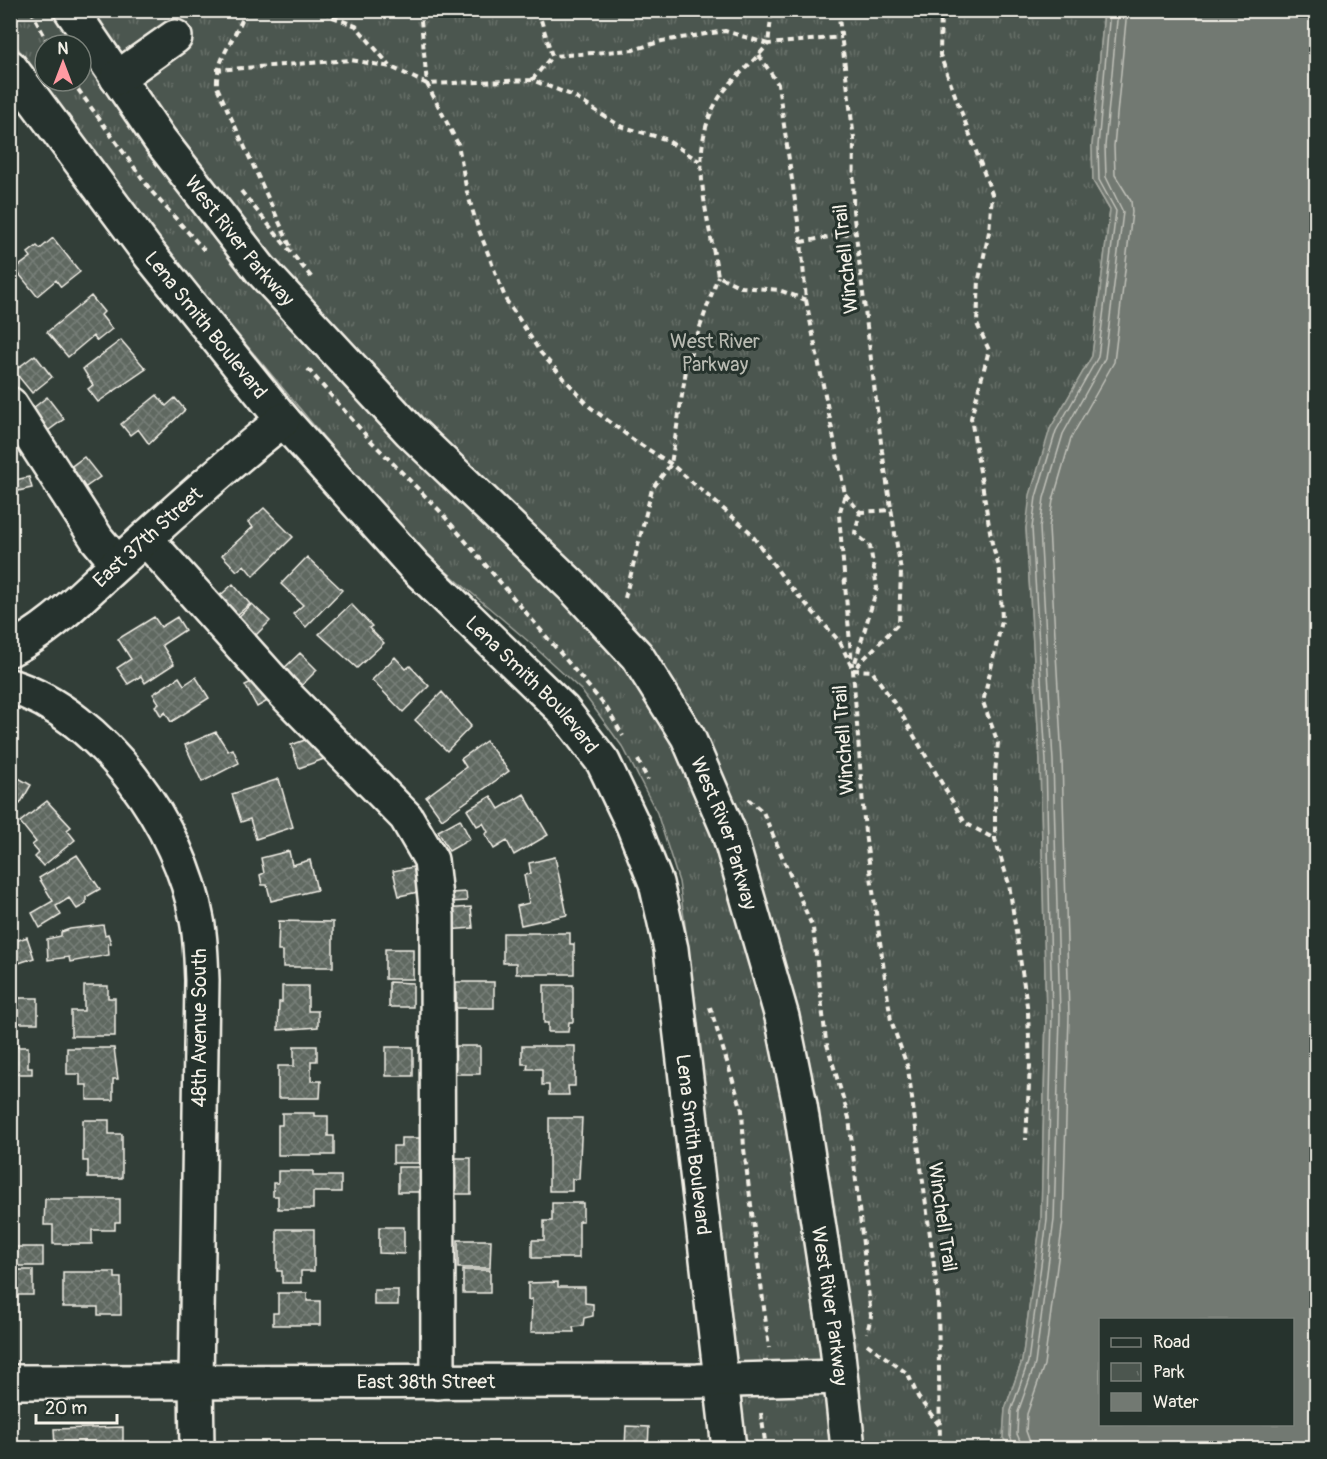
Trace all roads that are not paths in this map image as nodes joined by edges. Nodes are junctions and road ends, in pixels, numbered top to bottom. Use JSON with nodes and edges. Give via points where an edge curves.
{"nodes":[{"id":1,"x":71,"y":10,"type":"edge"},
{"id":2,"x":175,"y":38,"type":"dead end"},
{"id":3,"x":10,"y":67,"type":"edge"},
{"id":4,"x":117,"y":78,"type":"junction"},
{"id":5,"x":10,"y":404,"type":"edge"},
{"id":6,"x":283,"y":420,"type":"junction"},
{"id":7,"x":146,"y":539,"type":"junction"},
{"id":8,"x":117,"y":563,"type":"junction"},
{"id":9,"x":10,"y":649,"type":"edge"},
{"id":10,"x":10,"y":686,"type":"edge"},
{"id":11,"x":840,"y":1377,"type":"junction"},
{"id":12,"x":720,"y":1380,"type":"junction"},
{"id":13,"x":10,"y":1382,"type":"edge"},
{"id":14,"x":196,"y":1382,"type":"junction"},
{"id":15,"x":438,"y":1382,"type":"junction"},
{"id":16,"x":197,"y":1449,"type":"edge"},
{"id":17,"x":729,"y":1449,"type":"edge"},
{"id":18,"x":848,"y":1449,"type":"edge"}],
"edges":[{"from":1,"to":4,"type":"street","name":"West River Parkway"},
{"from":2,"to":4,"type":"street"},
{"from":3,"to":6,"type":"street","name":"Lena Smith Boulevard","via":[[150,255]]},
{"from":4,"to":11,"type":"street","name":"West River Parkway","via":[[260,269],[410,431],[573,587],[638,656],[688,736],[728,830],[782,1017],[800,1105]]},
{"from":5,"to":8,"type":"street","via":[[97,539]]},
{"from":6,"to":7,"type":"street","name":"East 37th Street"},
{"from":6,"to":12,"type":"street","name":"Lena Smith Boulevard","via":[[415,567],[563,710],[603,762],[633,825],[656,883],[671,949]]},
{"from":7,"to":8,"type":"street","name":"East 37th Street"},
{"from":7,"to":15,"type":"street","via":[[281,690],[406,817],[431,860],[437,916]]},
{"from":8,"to":9,"type":"street","name":"East 37th Street","via":[[43,630]]},
{"from":10,"to":14,"type":"street","name":"48th Avenue South","via":[[75,720],[121,766],[154,808],[180,862],[197,920],[202,980]]},
{"from":11,"to":12,"type":"street","name":"East 38th Street"},
{"from":11,"to":18,"type":"street","name":"West River Parkway"},
{"from":12,"to":15,"type":"street","name":"East 38th Street"},
{"from":12,"to":17,"type":"street","name":"Lena Smith Boulevard"},
{"from":13,"to":14,"type":"street","name":"East 38th Street"},
{"from":14,"to":15,"type":"street","name":"East 38th Street"},
{"from":14,"to":16,"type":"street","name":"48th Avenue South"}]}
